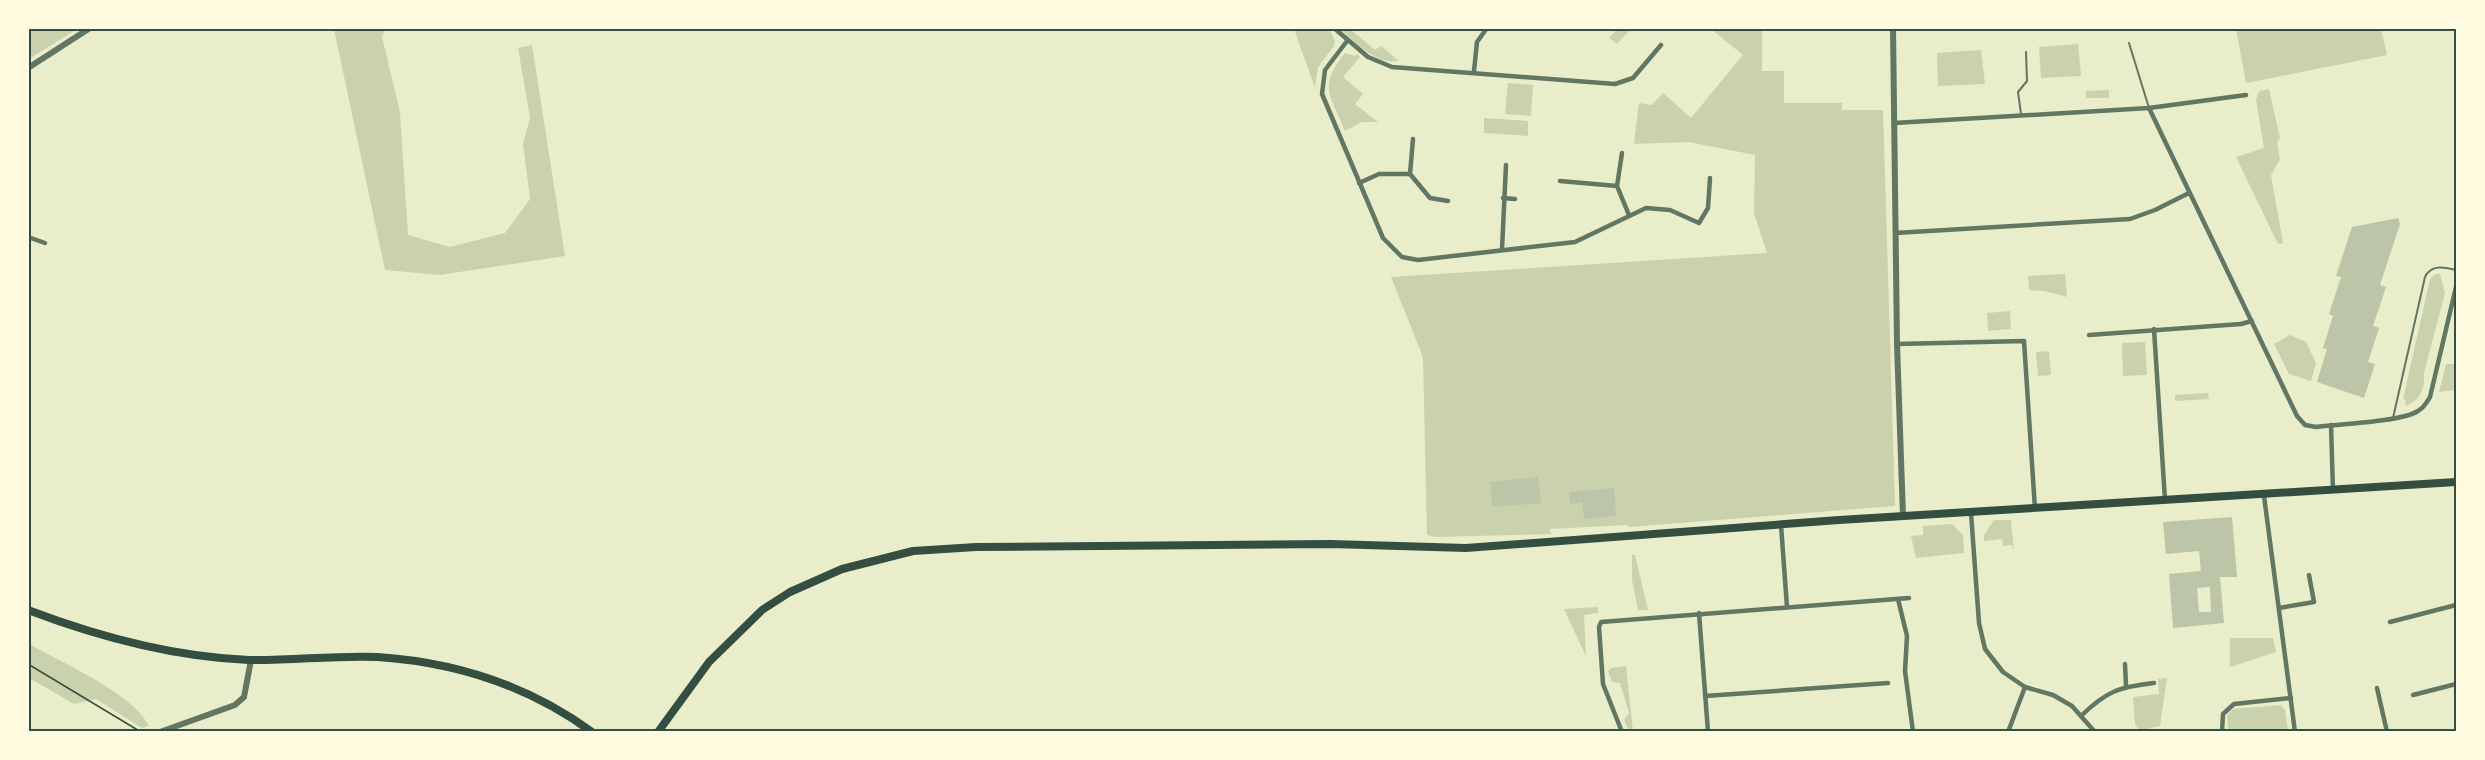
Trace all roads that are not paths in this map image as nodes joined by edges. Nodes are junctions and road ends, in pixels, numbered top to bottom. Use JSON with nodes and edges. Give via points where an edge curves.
{"nodes":[{"id":1,"x":90,"y":28,"type":"edge"},
{"id":2,"x":1334,"y":28,"type":"edge"},
{"id":3,"x":1487,"y":28,"type":"edge"},
{"id":4,"x":1893,"y":28,"type":"edge"},
{"id":5,"x":1347,"y":41,"type":"junction"},
{"id":6,"x":2129,"y":43,"type":"dead end"},
{"id":7,"x":1661,"y":45,"type":"dead end"},
{"id":8,"x":2026,"y":52,"type":"dead end"},
{"id":9,"x":28,"y":68,"type":"edge"},
{"id":10,"x":1474,"y":71,"type":"junction"},
{"id":11,"x":2246,"y":95,"type":"dead end"},
{"id":12,"x":2149,"y":108,"type":"junction"},
{"id":13,"x":2021,"y":114,"type":"junction"},
{"id":14,"x":1894,"y":123,"type":"junction"},
{"id":15,"x":1413,"y":139,"type":"dead end"},
{"id":16,"x":1622,"y":153,"type":"dead end"},
{"id":17,"x":1506,"y":165,"type":"dead end"},
{"id":18,"x":1410,"y":174,"type":"junction"},
{"id":19,"x":1710,"y":178,"type":"dead end"},
{"id":20,"x":1560,"y":182,"type":"dead end"},
{"id":21,"x":1359,"y":183,"type":"junction"},
{"id":22,"x":1617,"y":186,"type":"junction"},
{"id":23,"x":2189,"y":193,"type":"junction"},
{"id":24,"x":1503,"y":198,"type":"junction"},
{"id":25,"x":1515,"y":199,"type":"dead end"},
{"id":26,"x":1448,"y":201,"type":"dead end"},
{"id":27,"x":1629,"y":215,"type":"junction"},
{"id":28,"x":1895,"y":234,"type":"junction"},
{"id":29,"x":28,"y":237,"type":"edge"},
{"id":30,"x":45,"y":243,"type":"dead end"},
{"id":31,"x":1502,"y":249,"type":"junction"},
{"id":32,"x":2457,"y":270,"type":"edge"},
{"id":33,"x":2457,"y":286,"type":"edge"},
{"id":34,"x":2252,"y":321,"type":"junction"},
{"id":35,"x":2154,"y":329,"type":"junction"},
{"id":36,"x":2089,"y":334,"type":"dead end"},
{"id":37,"x":1897,"y":344,"type":"junction"},
{"id":38,"x":2393,"y":418,"type":"junction"},
{"id":39,"x":2331,"y":425,"type":"junction"},
{"id":40,"x":2457,"y":483,"type":"edge"},
{"id":41,"x":2333,"y":491,"type":"junction"},
{"id":42,"x":2264,"y":496,"type":"junction"},
{"id":43,"x":2164,"y":500,"type":"junction"},
{"id":44,"x":2035,"y":509,"type":"junction"},
{"id":45,"x":1971,"y":513,"type":"junction"},
{"id":46,"x":1903,"y":516,"type":"junction"},
{"id":47,"x":1781,"y":525,"type":"junction"},
{"id":48,"x":2309,"y":574,"type":"dead end"},
{"id":49,"x":1909,"y":598,"type":"dead end"},
{"id":50,"x":1898,"y":599,"type":"junction"},
{"id":51,"x":2457,"y":605,"type":"edge"},
{"id":52,"x":1787,"y":607,"type":"junction"},
{"id":53,"x":2279,"y":608,"type":"junction"},
{"id":54,"x":28,"y":610,"type":"edge"},
{"id":55,"x":1699,"y":613,"type":"junction"},
{"id":56,"x":2390,"y":622,"type":"dead end"},
{"id":57,"x":251,"y":660,"type":"junction"},
{"id":58,"x":2125,"y":664,"type":"dead end"},
{"id":59,"x":1888,"y":683,"type":"dead end"},
{"id":60,"x":2154,"y":683,"type":"dead end"},
{"id":61,"x":2457,"y":684,"type":"edge"},
{"id":62,"x":2126,"y":686,"type":"junction"},
{"id":63,"x":2025,"y":687,"type":"junction"},
{"id":64,"x":2377,"y":688,"type":"dead end"},
{"id":65,"x":2413,"y":694,"type":"dead end"},
{"id":66,"x":1705,"y":696,"type":"junction"},
{"id":67,"x":2291,"y":698,"type":"junction"},
{"id":68,"x":2082,"y":715,"type":"junction"},
{"id":69,"x":163,"y":730,"type":"edge"},
{"id":70,"x":592,"y":732,"type":"edge"},
{"id":71,"x":658,"y":732,"type":"edge"},
{"id":72,"x":1622,"y":732,"type":"edge"},
{"id":73,"x":1708,"y":732,"type":"edge"},
{"id":74,"x":1913,"y":732,"type":"edge"},
{"id":75,"x":2008,"y":732,"type":"edge"},
{"id":76,"x":2095,"y":732,"type":"edge"},
{"id":77,"x":2222,"y":732,"type":"edge"},
{"id":78,"x":2295,"y":732,"type":"edge"},
{"id":79,"x":2387,"y":732,"type":"edge"}],
"edges":[{"from":1,"to":9,"type":"street"},
{"from":2,"to":5,"type":"street"},
{"from":3,"to":10,"type":"street","via":[[1477,42]]},
{"from":4,"to":14,"type":"street"},
{"from":5,"to":10,"type":"street","via":[[1368,57],[1392,67]]},
{"from":5,"to":21,"type":"street","via":[[1325,70],[1321,86]]},
{"from":6,"to":12,"type":"lane"},
{"from":7,"to":10,"type":"street","via":[[1633,78],[1615,84]]},
{"from":8,"to":13,"type":"lane","via":[[2027,81],[2018,92]]},
{"from":11,"to":12,"type":"street"},
{"from":12,"to":13,"type":"street"},
{"from":12,"to":23,"type":"street"},
{"from":13,"to":14,"type":"street"},
{"from":14,"to":28,"type":"street"},
{"from":15,"to":18,"type":"street"},
{"from":16,"to":22,"type":"street"},
{"from":17,"to":24,"type":"street"},
{"from":18,"to":21,"type":"street","via":[[1379,174]]},
{"from":18,"to":26,"type":"street","via":[[1430,198]]},
{"from":19,"to":27,"type":"street","via":[[1708,208],[1699,223],[1670,210],[1646,208]]},
{"from":20,"to":22,"type":"street"},
{"from":21,"to":31,"type":"street","via":[[1383,238],[1402,257],[1418,260]]},
{"from":22,"to":27,"type":"street"},
{"from":23,"to":28,"type":"street","via":[[2130,219]]},
{"from":23,"to":34,"type":"street"},
{"from":24,"to":25,"type":"street"},
{"from":24,"to":31,"type":"street"},
{"from":27,"to":31,"type":"street","via":[[1575,242]]},
{"from":28,"to":37,"type":"street"},
{"from":29,"to":30,"type":"street"},
{"from":32,"to":38,"type":"lane","via":[[2436,268],[2427,272]]},
{"from":33,"to":38,"type":"street","via":[[2427,402],[2412,414]]},
{"from":34,"to":35,"type":"street"},
{"from":34,"to":39,"type":"street","via":[[2297,416],[2310,427]]},
{"from":35,"to":36,"type":"street"},
{"from":35,"to":43,"type":"street"},
{"from":37,"to":44,"type":"street","via":[[2024,341]]},
{"from":37,"to":46,"type":"street"},
{"from":38,"to":39,"type":"street"},
{"from":39,"to":41,"type":"street"},
{"from":40,"to":41,"type":"main road"},
{"from":41,"to":42,"type":"main road"},
{"from":42,"to":43,"type":"main road"},
{"from":42,"to":53,"type":"street"},
{"from":43,"to":44,"type":"main road"},
{"from":44,"to":45,"type":"main road"},
{"from":45,"to":46,"type":"main road"},
{"from":45,"to":63,"type":"street","via":[[1981,637],[1999,668]]},
{"from":46,"to":47,"type":"main road"},
{"from":47,"to":52,"type":"street"},
{"from":47,"to":71,"type":"main road","via":[[1466,548],[1319,544],[913,551],[842,569],[790,592],[762,610],[709,662]]},
{"from":48,"to":53,"type":"street","via":[[2314,602]]},
{"from":49,"to":50,"type":"street"},
{"from":50,"to":52,"type":"street"},
{"from":50,"to":74,"type":"street","via":[[1907,636],[1905,671]]},
{"from":51,"to":56,"type":"street"},
{"from":52,"to":55,"type":"street"},
{"from":53,"to":67,"type":"street"},
{"from":54,"to":57,"type":"main road","via":[[128,642],[202,656]]},
{"from":55,"to":66,"type":"street"},
{"from":55,"to":72,"type":"street","via":[[1601,622],[1603,684]]},
{"from":57,"to":69,"type":"street","via":[[244,697],[235,705]]},
{"from":57,"to":70,"type":"main road","via":[[376,657],[447,666],[498,680],[565,712]]},
{"from":58,"to":62,"type":"street"},
{"from":59,"to":66,"type":"street"},
{"from":60,"to":62,"type":"street"},
{"from":61,"to":65,"type":"street"},
{"from":62,"to":68,"type":"street","via":[[2098,700]]},
{"from":63,"to":68,"type":"street","via":[[2053,696]]},
{"from":63,"to":75,"type":"street"},
{"from":64,"to":79,"type":"street"},
{"from":66,"to":73,"type":"street"},
{"from":67,"to":77,"type":"street","via":[[2234,704],[2223,714]]},
{"from":67,"to":78,"type":"street"},
{"from":68,"to":76,"type":"street"}]}
